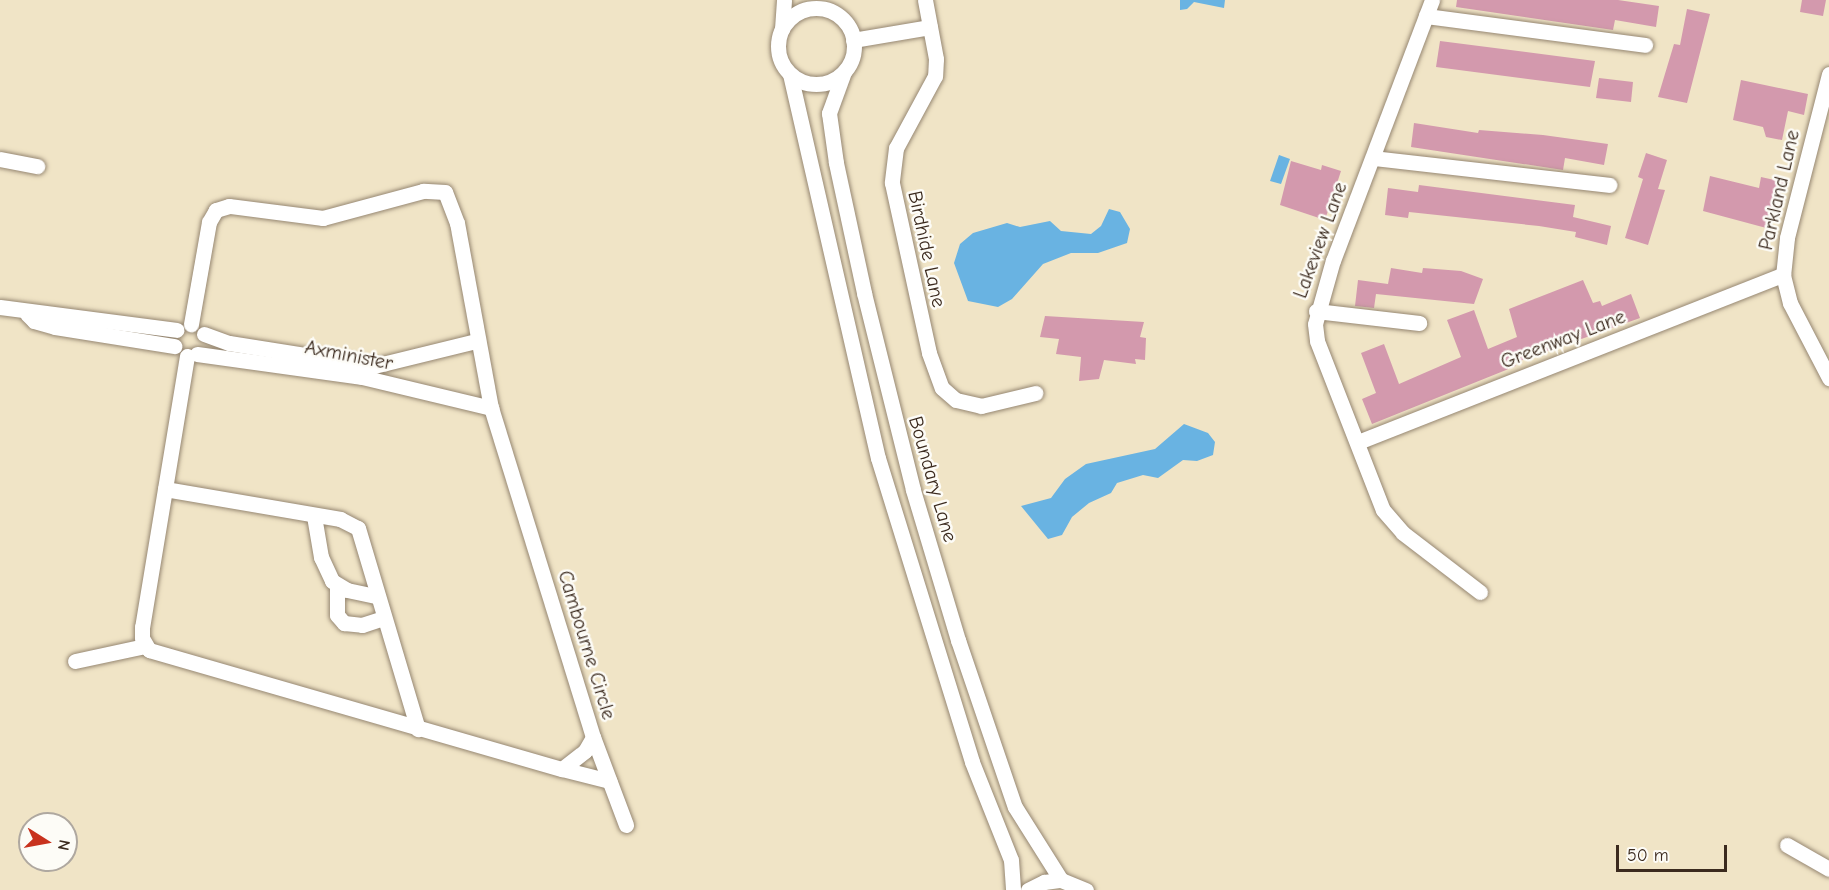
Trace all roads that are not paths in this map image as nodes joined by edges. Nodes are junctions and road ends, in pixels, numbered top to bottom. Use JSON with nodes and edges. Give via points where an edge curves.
{"nodes":[{"id":1,"x":784,"y":0,"type":"edge"},
{"id":2,"x":925,"y":0,"type":"edge"},
{"id":3,"x":1432,"y":0,"type":"edge"},
{"id":4,"x":822,"y":4,"type":"edge"},
{"id":5,"x":1426,"y":16,"type":"junction"},
{"id":6,"x":930,"y":27,"type":"junction"},
{"id":7,"x":782,"y":29,"type":"junction"},
{"id":8,"x":853,"y":40,"type":"junction"},
{"id":9,"x":1645,"y":45,"type":"dead end"},
{"id":10,"x":844,"y":72,"type":"junction"},
{"id":11,"x":790,"y":74,"type":"junction"},
{"id":12,"x":1829,"y":74,"type":"edge"},
{"id":13,"x":1374,"y":158,"type":"junction"},
{"id":14,"x":0,"y":159,"type":"edge"},
{"id":15,"x":37,"y":166,"type":"dead end"},
{"id":16,"x":1609,"y":185,"type":"dead end"},
{"id":17,"x":1783,"y":275,"type":"junction"},
{"id":18,"x":1,"y":308,"type":"edge"},
{"id":19,"x":1316,"y":311,"type":"junction"},
{"id":20,"x":27,"y":314,"type":"junction"},
{"id":21,"x":1419,"y":323,"type":"dead end"},
{"id":22,"x":0,"y":324,"type":"edge"},
{"id":23,"x":197,"y":329,"type":"junction"},
{"id":24,"x":177,"y":330,"type":"junction"},
{"id":25,"x":476,"y":341,"type":"junction"},
{"id":26,"x":174,"y":346,"type":"junction"},
{"id":27,"x":192,"y":355,"type":"junction"},
{"id":28,"x":1829,"y":378,"type":"edge"},
{"id":29,"x":1035,"y":393,"type":"dead end"},
{"id":30,"x":491,"y":408,"type":"junction"},
{"id":31,"x":1358,"y":442,"type":"junction"},
{"id":32,"x":165,"y":489,"type":"junction"},
{"id":33,"x":314,"y":516,"type":"junction"},
{"id":34,"x":337,"y":586,"type":"junction"},
{"id":35,"x":1480,"y":592,"type":"dead end"},
{"id":36,"x":376,"y":596,"type":"junction"},
{"id":37,"x":383,"y":618,"type":"junction"},
{"id":38,"x":145,"y":646,"type":"junction"},
{"id":39,"x":75,"y":662,"type":"dead end"},
{"id":40,"x":418,"y":729,"type":"junction"},
{"id":41,"x":593,"y":737,"type":"junction"},
{"id":42,"x":562,"y":770,"type":"junction"},
{"id":43,"x":609,"y":781,"type":"junction"},
{"id":44,"x":626,"y":825,"type":"dead end"},
{"id":45,"x":1787,"y":845,"type":"dead end"},
{"id":46,"x":1829,"y":869,"type":"edge"},
{"id":47,"x":1061,"y":880,"type":"junction"},
{"id":48,"x":1013,"y":890,"type":"edge"},
{"id":49,"x":1028,"y":890,"type":"edge"},
{"id":50,"x":1086,"y":890,"type":"edge"}],
"edges":[{"from":1,"to":7,"type":"street"},
{"from":2,"to":6,"type":"street","name":"Birdhide Lane"},
{"from":3,"to":5,"type":"street","name":"Lakeview Lane"},
{"from":4,"to":7,"type":"street","via":[[800,12]]},
{"from":4,"to":8,"type":"street","via":[[847,23]]},
{"from":5,"to":9,"type":"street"},
{"from":5,"to":13,"type":"street","name":"Lakeview Lane"},
{"from":6,"to":8,"type":"street"},
{"from":6,"to":29,"type":"street","name":"Birdhide Lane","via":[[935,76],[896,147],[892,183],[929,353],[942,388],[956,400],[981,406]]},
{"from":7,"to":11,"type":"street","via":[[778,53]]},
{"from":8,"to":10,"type":"street","via":[[851,61]]},
{"from":10,"to":11,"type":"street","via":[[823,84],[800,81]]},
{"from":10,"to":47,"type":"street","name":"Boundary Lane","via":[[829,113],[836,164],[910,479],[1015,807]]},
{"from":11,"to":48,"type":"street","via":[[878,458],[972,762],[1011,860]]},
{"from":12,"to":17,"type":"street","name":"Parkland Lane","via":[[1787,238]]},
{"from":13,"to":16,"type":"street"},
{"from":13,"to":19,"type":"street","name":"Lakeview Lane"},
{"from":14,"to":15,"type":"street"},
{"from":17,"to":28,"type":"street","name":"Parkland Lane","via":[[1790,303]]},
{"from":17,"to":31,"type":"street","name":"Greenway Lane"},
{"from":18,"to":20,"type":"street"},
{"from":18,"to":22,"type":"street"},
{"from":19,"to":21,"type":"street"},
{"from":19,"to":31,"type":"street","name":"Lakeview Lane","via":[[1317,341]]},
{"from":20,"to":24,"type":"street","via":[[43,312]]},
{"from":20,"to":26,"type":"street","via":[[34,321],[55,327]]},
{"from":23,"to":24,"type":"street"},
{"from":23,"to":25,"type":"street","name":"Axminister","via":[[229,343],[374,366]]},
{"from":23,"to":25,"type":"street","name":"Cambourne Circle","via":[[209,222],[216,210],[237,206],[317,218],[435,190],[445,192],[454,210]]},
{"from":23,"to":27,"type":"street","via":[[204,345]]},
{"from":24,"to":26,"type":"street"},
{"from":25,"to":30,"type":"street","name":"Cambourne Circle"},
{"from":26,"to":27,"type":"street"},
{"from":27,"to":30,"type":"street","name":"Axminister","via":[[362,377]]},
{"from":27,"to":32,"type":"street"},
{"from":30,"to":41,"type":"street","name":"Cambourne Circle"},
{"from":31,"to":35,"type":"street","name":"Lakeview Lane","via":[[1383,510],[1392,522]]},
{"from":32,"to":33,"type":"street"},
{"from":32,"to":38,"type":"street","via":[[142,627]]},
{"from":33,"to":34,"type":"street","via":[[321,557]]},
{"from":33,"to":36,"type":"street","via":[[340,519],[358,528]]},
{"from":34,"to":36,"type":"street"},
{"from":34,"to":37,"type":"street","via":[[337,615],[344,623],[362,625]]},
{"from":36,"to":37,"type":"street"},
{"from":37,"to":40,"type":"street"},
{"from":38,"to":39,"type":"street"},
{"from":38,"to":40,"type":"street","via":[[159,654]]},
{"from":40,"to":42,"type":"street"},
{"from":41,"to":42,"type":"street","name":"Cambourne Circle","via":[[585,751]]},
{"from":41,"to":43,"type":"street"},
{"from":42,"to":43,"type":"street"},
{"from":43,"to":44,"type":"street"},
{"from":45,"to":46,"type":"street"},
{"from":47,"to":49,"type":"street","via":[[1044,882]]},
{"from":47,"to":50,"type":"street"}]}
